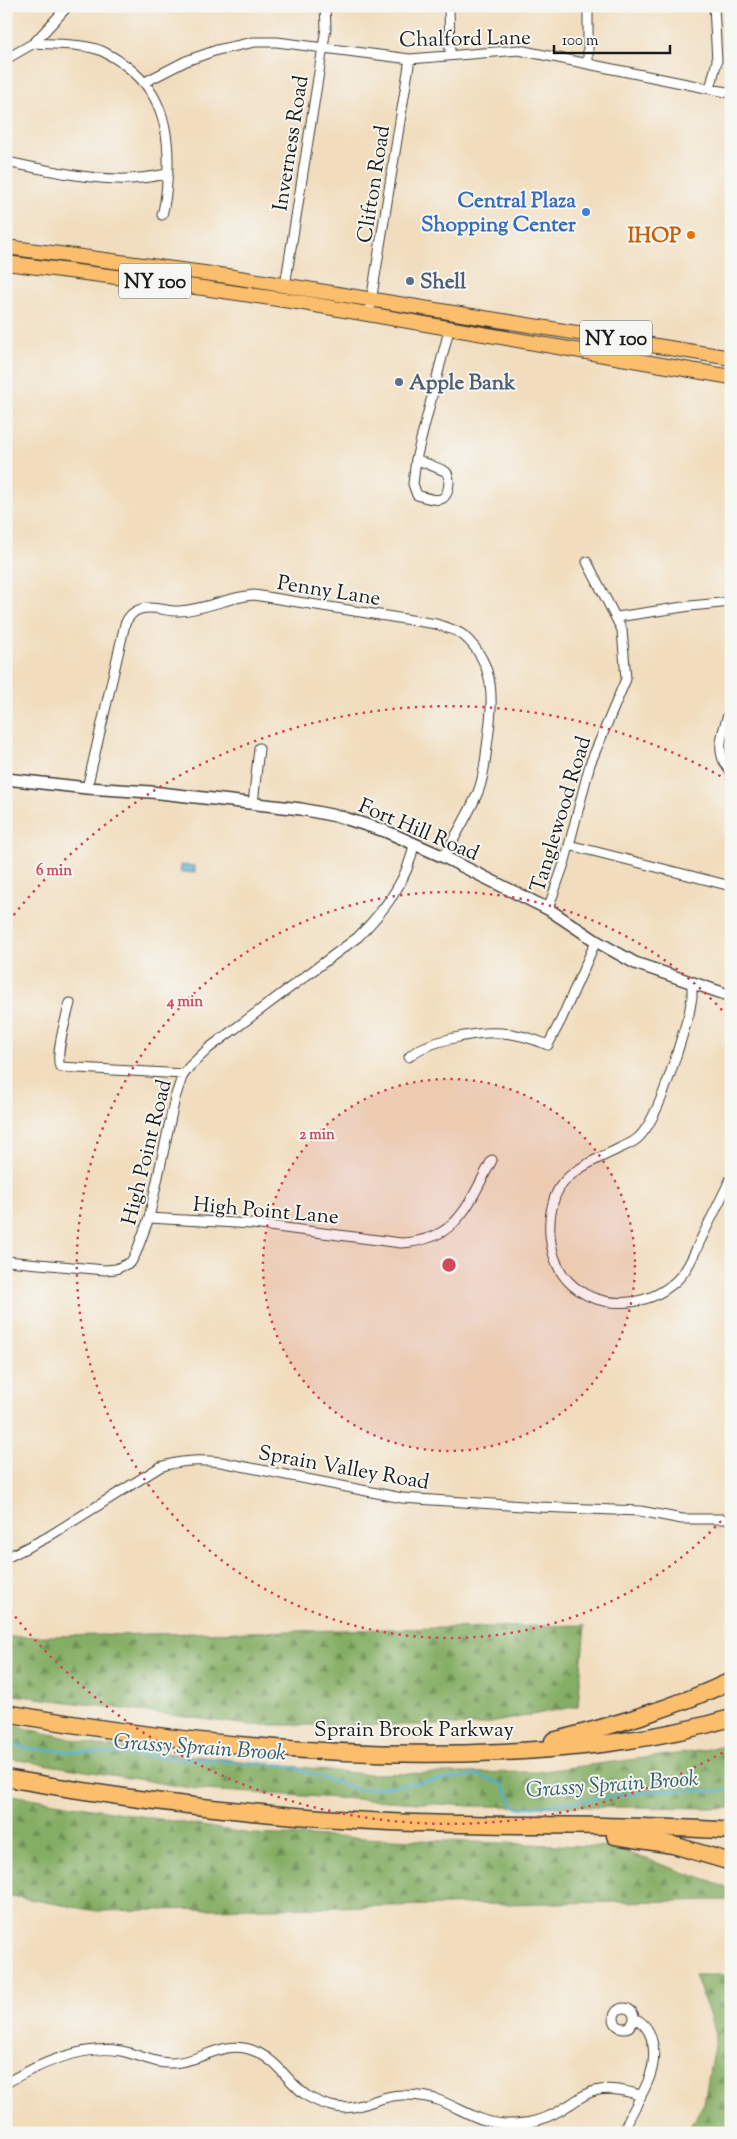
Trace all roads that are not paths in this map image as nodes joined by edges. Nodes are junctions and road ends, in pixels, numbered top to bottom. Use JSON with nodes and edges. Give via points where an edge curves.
{"nodes":[{"id":1,"x":68,"y":6,"type":"edge"},
{"id":2,"x":326,"y":6,"type":"edge"},
{"id":3,"x":449,"y":6,"type":"edge"},
{"id":4,"x":588,"y":6,"type":"edge"},
{"id":5,"x":714,"y":6,"type":"edge"},
{"id":6,"x":34,"y":43,"type":"junction"},
{"id":7,"x":322,"y":48,"type":"junction"},
{"id":8,"x":450,"y":55,"type":"junction"},
{"id":9,"x":6,"y":59,"type":"edge"},
{"id":10,"x":410,"y":59,"type":"junction"},
{"id":11,"x":588,"y":64,"type":"junction"},
{"id":12,"x":145,"y":82,"type":"junction"},
{"id":13,"x":710,"y":89,"type":"junction"},
{"id":14,"x":731,"y":94,"type":"edge"},
{"id":15,"x":6,"y":162,"type":"edge"},
{"id":16,"x":168,"y":174,"type":"junction"},
{"id":17,"x":162,"y":215,"type":"dead end"},
{"id":18,"x":6,"y":247,"type":"edge"},
{"id":19,"x":6,"y":263,"type":"edge"},
{"id":20,"x":285,"y":286,"type":"junction"},
{"id":21,"x":372,"y":300,"type":"junction"},
{"id":22,"x":369,"y":314,"type":"junction"},
{"id":23,"x":449,"y":330,"type":"junction"},
{"id":24,"x":670,"y":347,"type":"junction"},
{"id":25,"x":731,"y":358,"type":"edge"},
{"id":26,"x":668,"y":366,"type":"junction"},
{"id":27,"x":731,"y":377,"type":"edge"},
{"id":28,"x":416,"y":459,"type":"junction"},
{"id":29,"x":587,"y":562,"type":"dead end"},
{"id":30,"x":731,"y":602,"type":"edge"},
{"id":31,"x":617,"y":617,"type":"junction"},
{"id":32,"x":731,"y":706,"type":"edge"},
{"id":33,"x":259,"y":748,"type":"dead end"},
{"id":34,"x":731,"y":772,"type":"edge"},
{"id":35,"x":6,"y":779,"type":"edge"},
{"id":36,"x":87,"y":788,"type":"junction"},
{"id":37,"x":253,"y":804,"type":"junction"},
{"id":38,"x":414,"y":844,"type":"junction"},
{"id":39,"x":569,"y":845,"type":"junction"},
{"id":40,"x":444,"y":857,"type":"junction"},
{"id":41,"x":731,"y":886,"type":"edge"},
{"id":42,"x":548,"y":909,"type":"junction"},
{"id":43,"x":596,"y":941,"type":"junction"},
{"id":44,"x":692,"y":984,"type":"junction"},
{"id":45,"x":731,"y":996,"type":"edge"},
{"id":46,"x":70,"y":1003,"type":"dead end"},
{"id":47,"x":409,"y":1057,"type":"dead end"},
{"id":48,"x":184,"y":1074,"type":"junction"},
{"id":49,"x":492,"y":1160,"type":"dead end"},
{"id":50,"x":731,"y":1178,"type":"edge"},
{"id":51,"x":149,"y":1218,"type":"junction"},
{"id":52,"x":6,"y":1261,"type":"edge"},
{"id":53,"x":731,"y":1519,"type":"edge"},
{"id":54,"x":6,"y":1558,"type":"edge"},
{"id":55,"x":731,"y":1681,"type":"edge"},
{"id":56,"x":6,"y":1713,"type":"edge"},
{"id":57,"x":731,"y":1718,"type":"edge"},
{"id":58,"x":510,"y":1752,"type":"junction"},
{"id":59,"x":6,"y":1778,"type":"edge"},
{"id":60,"x":506,"y":1825,"type":"junction"},
{"id":61,"x":731,"y":1831,"type":"edge"},
{"id":62,"x":731,"y":1862,"type":"edge"},
{"id":63,"x":634,"y":2018,"type":"dead end"},
{"id":64,"x":6,"y":2083,"type":"edge"},
{"id":65,"x":640,"y":2095,"type":"junction"},
{"id":66,"x":623,"y":2133,"type":"edge"}],
"edges":[{"from":1,"to":6,"type":"street"},
{"from":2,"to":7,"type":"street","name":"Inverness Road"},
{"from":3,"to":8,"type":"street"},
{"from":4,"to":11,"type":"street"},
{"from":5,"to":13,"type":"street","via":[[716,61]]},
{"from":6,"to":9,"type":"street"},
{"from":6,"to":12,"type":"street","via":[[90,47],[101,51]]},
{"from":7,"to":10,"type":"street","name":"Chalford Lane"},
{"from":7,"to":12,"type":"street","name":"Chalford Lane","via":[[277,42],[238,44],[186,61]]},
{"from":7,"to":20,"type":"street","name":"Inverness Road"},
{"from":8,"to":10,"type":"street","name":"Chalford Lane"},
{"from":8,"to":11,"type":"street","name":"Chalford Lane","via":[[519,50]]},
{"from":10,"to":21,"type":"street","name":"Clifton Road"},
{"from":11,"to":13,"type":"street","name":"Chalford Lane"},
{"from":12,"to":16,"type":"street","via":[[153,92],[165,123]]},
{"from":13,"to":14,"type":"street","name":"Chalford Lane"},
{"from":15,"to":16,"type":"street","via":[[117,179]]},
{"from":16,"to":17,"type":"street"},
{"from":18,"to":20,"type":"main road","number":"NY 100"},
{"from":19,"to":22,"type":"main road","number":"NY 100","via":[[225,291]]},
{"from":20,"to":21,"type":"main road","number":"NY 100"},
{"from":21,"to":22,"type":"street","name":"Clifton Road"},
{"from":21,"to":24,"type":"main road","number":"NY 100"},
{"from":22,"to":23,"type":"main road","number":"NY 100"},
{"from":23,"to":26,"type":"main road","number":"NY 100"},
{"from":23,"to":28,"type":"street"},
{"from":24,"to":25,"type":"main road","number":"NY 100"},
{"from":24,"to":26,"type":"street"},
{"from":26,"to":27,"type":"main road","number":"NY 100"},
{"from":28,"to":28,"type":"street","via":[[448,474],[448,494],[444,498],[435,500],[417,495],[413,484]]},
{"from":29,"to":31,"type":"street","name":"Tanglewood Road"},
{"from":30,"to":31,"type":"street"},
{"from":31,"to":39,"type":"street","name":"Tanglewood Road","via":[[625,648],[626,680],[590,764]]},
{"from":32,"to":34,"type":"street","via":[[720,749],[720,756]]},
{"from":33,"to":37,"type":"street"},
{"from":35,"to":36,"type":"street","name":"Fort Hill Road"},
{"from":36,"to":37,"type":"street","name":"Fort Hill Road"},
{"from":36,"to":40,"type":"street","name":"Penny Lane","via":[[125,624],[128,617],[141,609],[177,612],[198,609],[236,596],[254,596],[436,624],[463,635],[478,653],[486,666],[492,705],[482,780]]},
{"from":37,"to":38,"type":"street","name":"Fort Hill Road","via":[[341,817]]},
{"from":38,"to":40,"type":"street","name":"Fort Hill Road"},
{"from":38,"to":48,"type":"street","name":"High Point Road","via":[[406,871],[379,916],[358,937],[209,1048]]},
{"from":39,"to":41,"type":"street"},
{"from":39,"to":42,"type":"street","name":"Tanglewood Road"},
{"from":40,"to":42,"type":"street","name":"Fort Hill Road"},
{"from":42,"to":43,"type":"street","name":"Fort Hill Road"},
{"from":43,"to":44,"type":"street","name":"Fort Hill Road","via":[[635,963]]},
{"from":43,"to":47,"type":"street","via":[[548,1045],[516,1035],[485,1034],[422,1046]]},
{"from":44,"to":45,"type":"street","name":"Fort Hill Road"},
{"from":44,"to":50,"type":"street","via":[[690,1014],[653,1117],[631,1143],[577,1169],[553,1202],[548,1229],[568,1280],[588,1295],[618,1303],[649,1298],[664,1290],[685,1272]]},
{"from":46,"to":48,"type":"street","via":[[60,1067]]},
{"from":48,"to":51,"type":"street","name":"High Point Road","via":[[175,1098]]},
{"from":49,"to":51,"type":"street","name":"High Point Lane","via":[[452,1226],[440,1235],[418,1242],[401,1243],[253,1224]]},
{"from":51,"to":52,"type":"street","name":"High Point Road","via":[[131,1262],[116,1268],[90,1270]]},
{"from":53,"to":54,"type":"street","name":"Sprain Valley Road","via":[[682,1519],[640,1511],[402,1498],[198,1460],[160,1467],[46,1538]]},
{"from":55,"to":58,"type":"highway","via":[[624,1722]]},
{"from":56,"to":58,"type":"highway","name":"Sprain Brook Parkway","via":[[163,1736],[267,1747],[398,1753]]},
{"from":57,"to":58,"type":"highway","name":"Sprain Brook Parkway","via":[[636,1739]]},
{"from":59,"to":60,"type":"highway","via":[[254,1813],[364,1821]]},
{"from":60,"to":61,"type":"highway"},
{"from":60,"to":62,"type":"highway","via":[[646,1839]]},
{"from":63,"to":65,"type":"street","via":[[646,2025],[653,2047],[650,2077]]},
{"from":64,"to":65,"type":"street","via":[[44,2064],[98,2049],[173,2063],[234,2047],[258,2052],[283,2071],[306,2095],[342,2109],[404,2094],[440,2100],[490,2122],[522,2124],[542,2120],[594,2091],[623,2090]]},
{"from":65,"to":66,"type":"street"}]}
